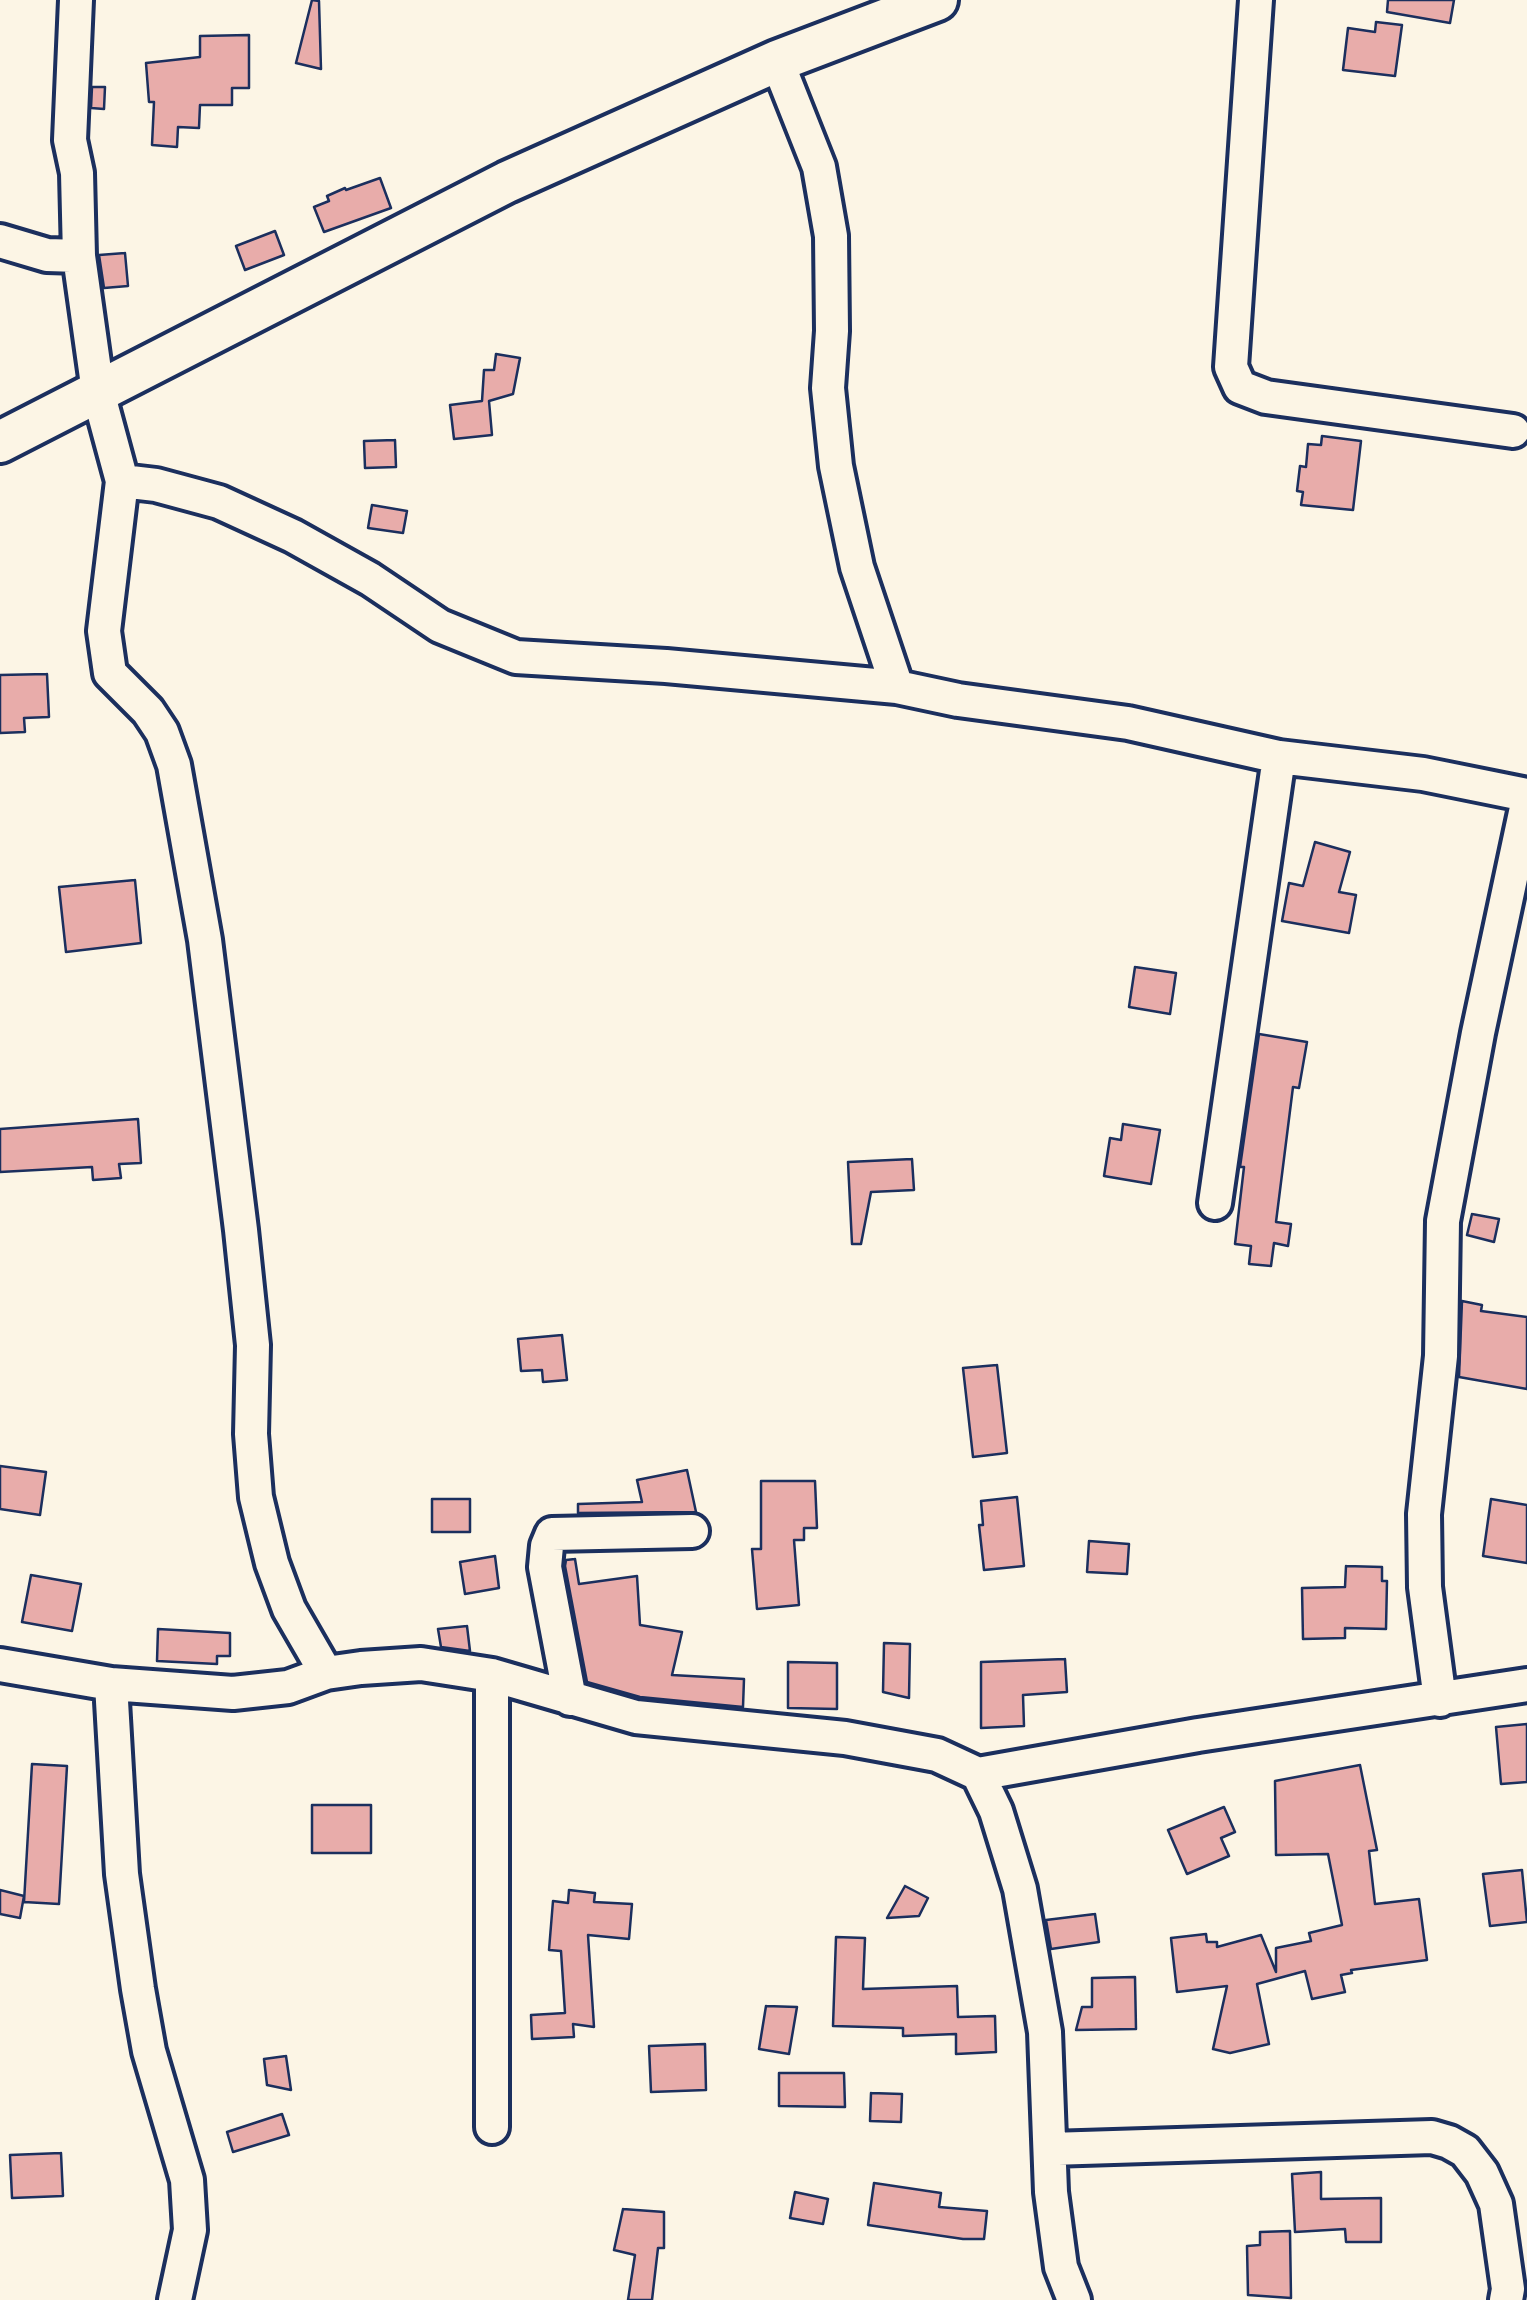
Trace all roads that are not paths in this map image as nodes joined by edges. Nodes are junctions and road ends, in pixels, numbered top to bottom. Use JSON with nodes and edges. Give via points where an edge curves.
{"nodes":[{"id":1,"x":76,"y":0,"type":"edge"},
{"id":2,"x":937,"y":0,"type":"edge"},
{"id":3,"x":1256,"y":0,"type":"edge"},
{"id":4,"x":777,"y":61,"type":"junction"},
{"id":5,"x":0,"y":241,"type":"edge"},
{"id":6,"x":80,"y":256,"type":"junction"},
{"id":7,"x":98,"y":392,"type":"junction"},
{"id":8,"x":1513,"y":431,"type":"dead end"},
{"id":9,"x":0,"y":442,"type":"edge"},
{"id":10,"x":122,"y":482,"type":"junction"},
{"id":11,"x":897,"y":687,"type":"junction"},
{"id":12,"x":1279,"y":757,"type":"junction"},
{"id":13,"x":1527,"y":795,"type":"edge"},
{"id":14,"x":1527,"y":804,"type":"edge"},
{"id":15,"x":1216,"y":1203,"type":"dead end"},
{"id":16,"x":692,"y":1531,"type":"dead end"},
{"id":17,"x":0,"y":1665,"type":"edge"},
{"id":18,"x":326,"y":1674,"type":"junction"},
{"id":19,"x":492,"y":1675,"type":"junction"},
{"id":20,"x":110,"y":1684,"type":"junction"},
{"id":21,"x":1527,"y":1685,"type":"edge"},
{"id":22,"x":570,"y":1699,"type":"junction"},
{"id":23,"x":1440,"y":1700,"type":"junction"},
{"id":24,"x":978,"y":1774,"type":"junction"},
{"id":25,"x":492,"y":2127,"type":"dead end"},
{"id":26,"x":1050,"y":2149,"type":"junction"},
{"id":27,"x":175,"y":2300,"type":"edge"},
{"id":28,"x":1074,"y":2300,"type":"edge"},
{"id":29,"x":1506,"y":2300,"type":"edge"}],
"edges":[{"from":1,"to":6,"type":"street","via":[[70,140]]},
{"from":2,"to":4,"type":"main road"},
{"from":3,"to":8,"type":"street","via":[[1231,367],[1240,387],[1266,397]]},
{"from":4,"to":7,"type":"main road","via":[[507,182]]},
{"from":4,"to":11,"type":"street","via":[[819,166],[831,236],[828,388],[836,466],[857,566]]},
{"from":5,"to":6,"type":"street"},
{"from":6,"to":7,"type":"street"},
{"from":7,"to":9,"type":"main road"},
{"from":7,"to":10,"type":"street"},
{"from":10,"to":11,"type":"street","via":[[218,502],[370,579],[440,626],[516,657]]},
{"from":10,"to":18,"type":"street","via":[[104,631],[110,672],[148,711],[174,764],[242,1230],[256,1497],[288,1608]]},
{"from":11,"to":12,"type":"street","via":[[1128,723]]},
{"from":12,"to":13,"type":"street","via":[[1423,774]]},
{"from":12,"to":15,"type":"street"},
{"from":14,"to":23,"type":"street","via":[[1443,1221],[1442,1342],[1424,1514]]},
{"from":16,"to":22,"type":"street","via":[[552,1534],[545,1567]]},
{"from":17,"to":20,"type":"street"},
{"from":18,"to":19,"type":"street","via":[[421,1664]]},
{"from":18,"to":20,"type":"street","via":[[288,1687],[233,1693]]},
{"from":19,"to":22,"type":"street"},
{"from":19,"to":25,"type":"street"},
{"from":20,"to":27,"type":"street","via":[[122,1874],[138,1989],[187,2180],[190,2230]]},
{"from":21,"to":23,"type":"street"},
{"from":22,"to":24,"type":"street","via":[[636,1717],[845,1738],[937,1755]]},
{"from":23,"to":24,"type":"street"},
{"from":24,"to":26,"type":"street","via":[[1020,1889],[1045,2032]]},
{"from":26,"to":28,"type":"street","via":[[1061,2267]]},
{"from":26,"to":29,"type":"street","via":[[1432,2137],[1449,2142],[1482,2173],[1496,2204]]}]}
